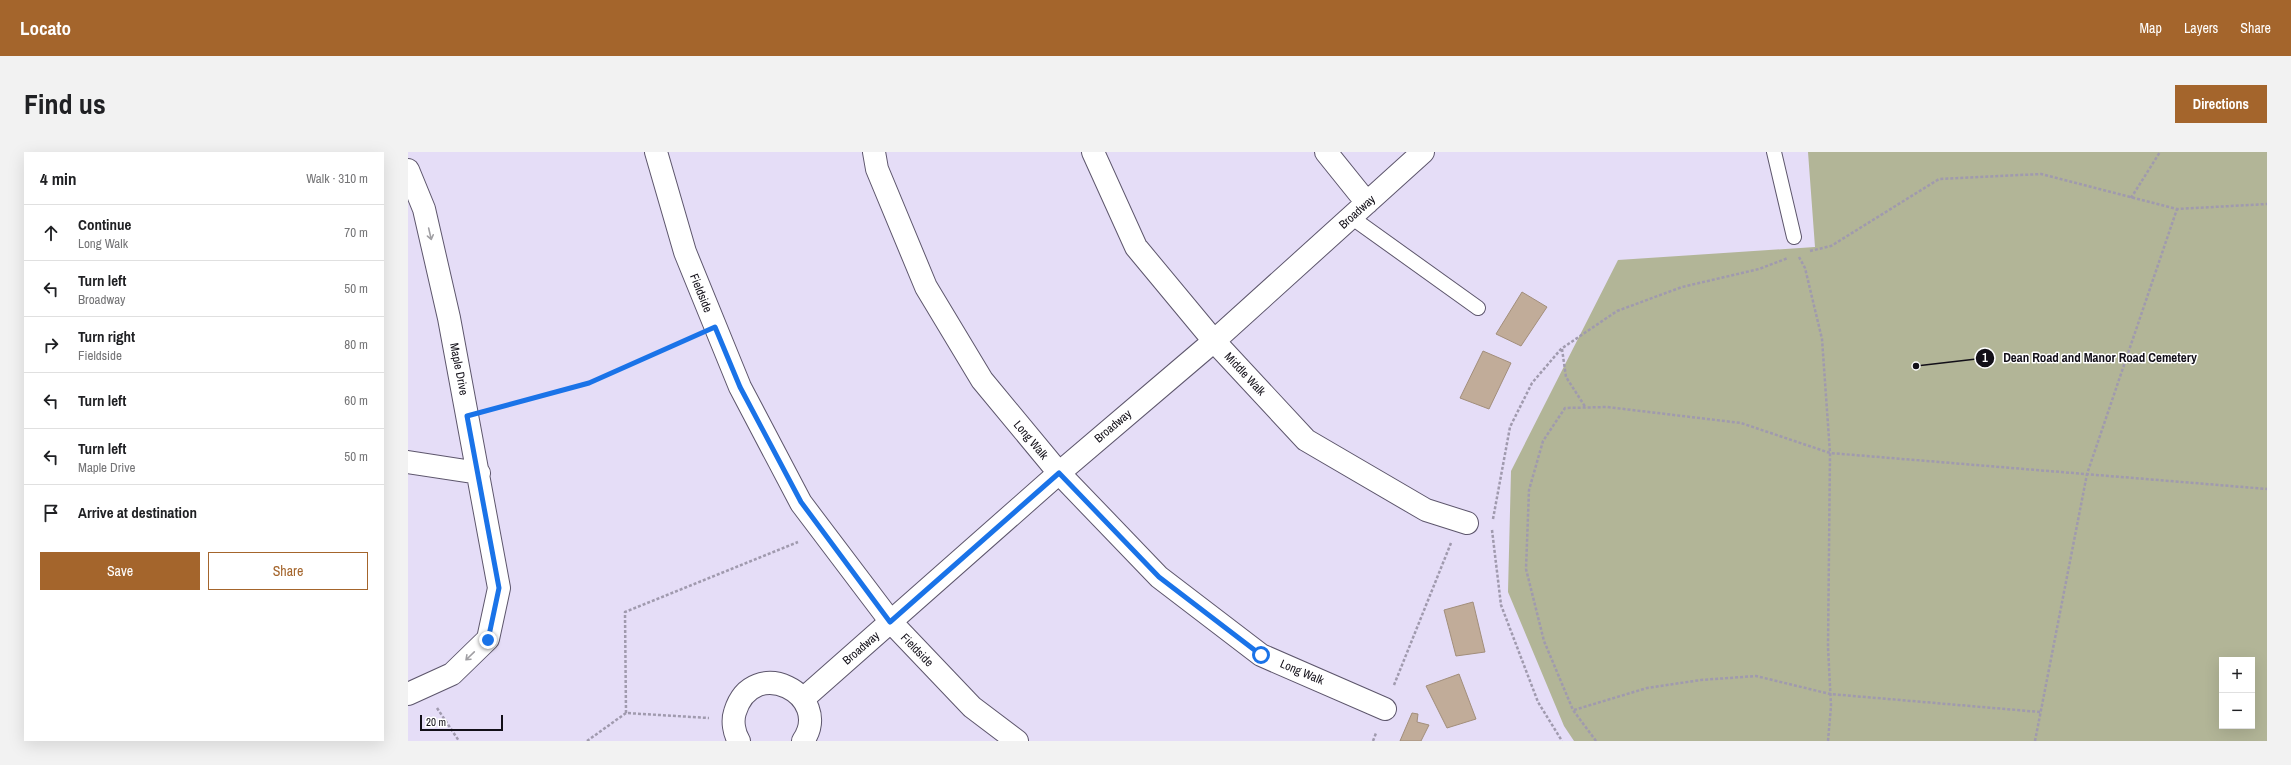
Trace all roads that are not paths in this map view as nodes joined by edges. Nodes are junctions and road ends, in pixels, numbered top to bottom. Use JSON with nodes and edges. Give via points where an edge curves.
{"nodes":[{"id":1,"x":656,"y":152,"type":"edge"},
{"id":2,"x":874,"y":152,"type":"edge"},
{"id":3,"x":1093,"y":152,"type":"edge"},
{"id":4,"x":1326,"y":152,"type":"edge"},
{"id":5,"x":1423,"y":152,"type":"edge"},
{"id":6,"x":1774,"y":152,"type":"edge"},
{"id":7,"x":408,"y":170,"type":"edge"},
{"id":8,"x":416,"y":210,"type":"edge"},
{"id":9,"x":1359,"y":210,"type":"junction"},
{"id":10,"x":1794,"y":237,"type":"road end"},
{"id":11,"x":1478,"y":308,"type":"dead end"},
{"id":12,"x":1214,"y":341,"type":"junction"},
{"id":13,"x":408,"y":462,"type":"edge"},
{"id":14,"x":479,"y":472,"type":"junction"},
{"id":15,"x":1059,"y":473,"type":"junction"},
{"id":16,"x":1462,"y":521,"type":"road end"},
{"id":17,"x":890,"y":622,"type":"junction"},
{"id":18,"x":415,"y":691,"type":"edge"},
{"id":19,"x":803,"y":699,"type":"junction"},
{"id":20,"x":1385,"y":709,"type":"road end"},
{"id":21,"x":739,"y":741,"type":"edge"},
{"id":22,"x":803,"y":741,"type":"edge"},
{"id":23,"x":1017,"y":741,"type":"edge"}],
"edges":[{"from":1,"to":17,"type":"street","name":"Fieldside","via":[[685,252],[740,387],[801,502]]},
{"from":2,"to":15,"type":"street","name":"Long Walk","via":[[877,169],[926,287],[982,380]]},
{"from":3,"to":12,"type":"street","name":"Middle Walk","via":[[1136,247]]},
{"from":4,"to":9,"type":"street"},
{"from":5,"to":9,"type":"street","name":"Broadway"},
{"from":6,"to":10,"type":"lane"},
{"from":7,"to":8,"type":"street","name":"Maple Drive"},
{"from":8,"to":14,"type":"street","name":"Maple Drive","one_way":true,"via":[[449,318]]},
{"from":9,"to":11,"type":"lane"},
{"from":9,"to":12,"type":"street","name":"Broadway"},
{"from":12,"to":15,"type":"street","name":"Broadway"},
{"from":12,"to":16,"type":"street","name":"Middle Walk","via":[[1306,440],[1426,510]]},
{"from":13,"to":14,"type":"street"},
{"from":14,"to":18,"type":"street","name":"Maple Drive","one_way":true,"via":[[499,588],[488,640],[452,674]]},
{"from":15,"to":17,"type":"street","name":"Broadway"},
{"from":15,"to":20,"type":"street","name":"Long Walk","via":[[1159,577],[1261,655]]},
{"from":17,"to":19,"type":"street","name":"Broadway"},
{"from":17,"to":23,"type":"street","name":"Fieldside","via":[[972,707]]},
{"from":19,"to":21,"type":"street","via":[[794,690],[782,684],[769,682],[745,693],[737,704],[733,717]]},
{"from":19,"to":22,"type":"street","via":[[810,724]]}]}
